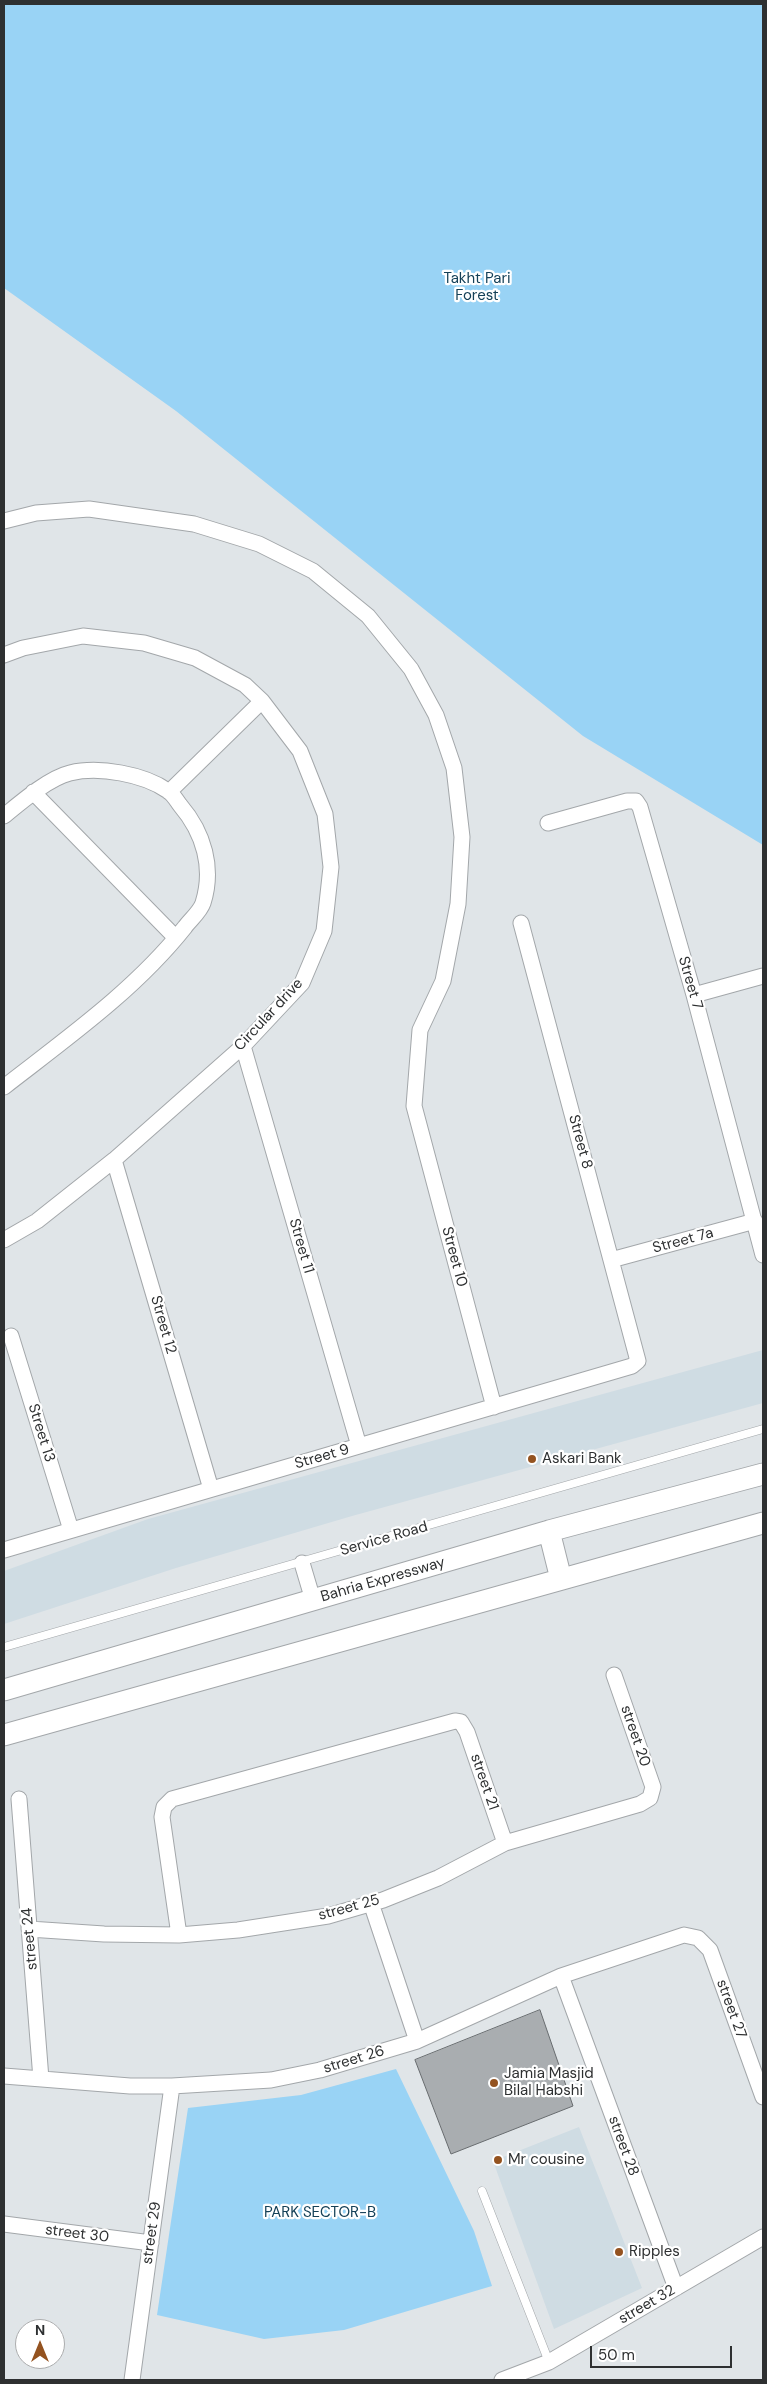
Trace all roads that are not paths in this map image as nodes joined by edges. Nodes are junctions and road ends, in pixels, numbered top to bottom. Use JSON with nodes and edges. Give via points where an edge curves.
{"nodes":[{"id":1,"x":4,"y":521,"type":"edge"},
{"id":2,"x":4,"y":656,"type":"edge"},
{"id":3,"x":262,"y":701,"type":"junction"},
{"id":4,"x":33,"y":792,"type":"junction"},
{"id":5,"x":169,"y":792,"type":"junction"},
{"id":6,"x":4,"y":816,"type":"edge"},
{"id":7,"x":548,"y":823,"type":"dead end"},
{"id":8,"x":521,"y":923,"type":"dead end"},
{"id":9,"x":176,"y":938,"type":"junction"},
{"id":10,"x":763,"y":976,"type":"edge"},
{"id":11,"x":694,"y":995,"type":"junction"},
{"id":12,"x":243,"y":1046,"type":"junction"},
{"id":13,"x":4,"y":1087,"type":"edge"},
{"id":14,"x":114,"y":1160,"type":"junction"},
{"id":15,"x":755,"y":1221,"type":"junction"},
{"id":16,"x":4,"y":1240,"type":"edge"},
{"id":17,"x":763,"y":1255,"type":"edge"},
{"id":18,"x":611,"y":1260,"type":"junction"},
{"id":19,"x":11,"y":1336,"type":"dead end"},
{"id":20,"x":638,"y":1361,"type":"joint"},
{"id":21,"x":494,"y":1407,"type":"junction"},
{"id":22,"x":763,"y":1430,"type":"edge"},
{"id":23,"x":359,"y":1446,"type":"junction"},
{"id":24,"x":763,"y":1474,"type":"edge"},
{"id":25,"x":211,"y":1489,"type":"junction"},
{"id":26,"x":763,"y":1523,"type":"edge"},
{"id":27,"x":71,"y":1530,"type":"junction"},
{"id":28,"x":549,"y":1531,"type":"junction"},
{"id":29,"x":4,"y":1550,"type":"edge"},
{"id":30,"x":302,"y":1563,"type":"junction"},
{"id":31,"x":560,"y":1579,"type":"junction"},
{"id":32,"x":312,"y":1600,"type":"junction"},
{"id":33,"x":4,"y":1647,"type":"edge"},
{"id":34,"x":614,"y":1675,"type":"dead end"},
{"id":35,"x":4,"y":1690,"type":"edge"},
{"id":36,"x":4,"y":1735,"type":"edge"},
{"id":37,"x":650,"y":1798,"type":"joint"},
{"id":38,"x":18,"y":1799,"type":"dead end"},
{"id":39,"x":505,"y":1843,"type":"junction"},
{"id":40,"x":372,"y":1903,"type":"junction"},
{"id":41,"x":29,"y":1929,"type":"junction"},
{"id":42,"x":179,"y":1935,"type":"junction"},
{"id":43,"x":684,"y":1935,"type":"joint"},
{"id":44,"x":560,"y":1976,"type":"junction"},
{"id":45,"x":417,"y":2041,"type":"junction"},
{"id":46,"x":4,"y":2076,"type":"edge"},
{"id":47,"x":41,"y":2079,"type":"junction"},
{"id":48,"x":172,"y":2086,"type":"junction"},
{"id":49,"x":763,"y":2097,"type":"edge"},
{"id":50,"x":482,"y":2191,"type":"dead end"},
{"id":51,"x":4,"y":2224,"type":"edge"},
{"id":52,"x":763,"y":2236,"type":"edge"},
{"id":53,"x":151,"y":2243,"type":"junction"},
{"id":54,"x":676,"y":2288,"type":"junction"},
{"id":55,"x":549,"y":2362,"type":"junction"},
{"id":56,"x":132,"y":2380,"type":"edge"},
{"id":57,"x":502,"y":2380,"type":"edge"}],
"edges":[{"from":1,"to":21,"type":"street","name":"Street 10","via":[[36,513],[89,509],[194,524],[259,544],[313,571],[368,616],[411,669],[436,715],[454,768],[462,837],[458,904],[443,981],[420,1030],[414,1106]]},
{"from":2,"to":3,"type":"street","name":"Circular drive","via":[[23,648],[83,636],[144,643],[195,658],[245,686]]},
{"from":3,"to":5,"type":"street"},
{"from":3,"to":12,"type":"street","name":"Circular drive","via":[[300,751],[325,814],[331,867],[324,931],[302,983]]},
{"from":4,"to":5,"type":"street","via":[[70,773],[104,771],[134,774]]},
{"from":4,"to":6,"type":"street"},
{"from":4,"to":9,"type":"street"},
{"from":5,"to":9,"type":"street","via":[[198,831],[205,848],[208,874],[202,905]]},
{"from":7,"to":11,"type":"street","name":"Street 7","via":[[636,801]]},
{"from":8,"to":18,"type":"street","name":"Street 8"},
{"from":9,"to":13,"type":"street","via":[[145,971],[86,1023]]},
{"from":10,"to":11,"type":"street"},
{"from":11,"to":15,"type":"street","name":"Street 7"},
{"from":12,"to":14,"type":"street","name":"Circular drive"},
{"from":12,"to":23,"type":"street","name":"Street 11"},
{"from":14,"to":16,"type":"street","name":"Circular drive","via":[[37,1221]]},
{"from":14,"to":25,"type":"street","name":"Street 12"},
{"from":15,"to":17,"type":"street","name":"Street 7"},
{"from":15,"to":18,"type":"street","name":"Street 7a"},
{"from":18,"to":20,"type":"street","name":"Street 8"},
{"from":19,"to":27,"type":"street","name":"Street 13"},
{"from":20,"to":21,"type":"street","name":"Street 9","via":[[632,1366]]},
{"from":21,"to":23,"type":"street","name":"Street 9"},
{"from":22,"to":30,"type":"lane","name":"Service Road"},
{"from":23,"to":25,"type":"street","name":"Street 9"},
{"from":24,"to":28,"type":"main road","name":"Bahria Expressway"},
{"from":25,"to":27,"type":"street","name":"Street 9"},
{"from":26,"to":31,"type":"main road"},
{"from":27,"to":29,"type":"street","name":"Street 9"},
{"from":28,"to":31,"type":"main road"},
{"from":28,"to":32,"type":"main road","name":"Bahria Expressway"},
{"from":30,"to":32,"type":"street"},
{"from":30,"to":33,"type":"lane","name":"Service Road"},
{"from":31,"to":36,"type":"main road"},
{"from":32,"to":35,"type":"main road","name":"Bahria Expressway"},
{"from":34,"to":37,"type":"street","name":"street 20","via":[[653,1787]]},
{"from":37,"to":39,"type":"street","name":"street 25","via":[[640,1804]]},
{"from":38,"to":41,"type":"street","name":"street 24"},
{"from":39,"to":40,"type":"street","name":"street 25","via":[[438,1878]]},
{"from":39,"to":42,"type":"street","name":"street 21","via":[[468,1732],[461,1722],[455,1721],[182,1796],[167,1802],[162,1817]]},
{"from":40,"to":42,"type":"street","name":"street 25","via":[[328,1916],[238,1930]]},
{"from":40,"to":45,"type":"street"},
{"from":41,"to":42,"type":"street","name":"street 25"},
{"from":41,"to":47,"type":"street","name":"street 24"},
{"from":43,"to":44,"type":"street","name":"street 26"},
{"from":43,"to":49,"type":"street","name":"street 27","via":[[698,1938],[710,1950]]},
{"from":44,"to":45,"type":"street","name":"street 26"},
{"from":44,"to":54,"type":"street","name":"street 28"},
{"from":45,"to":48,"type":"street","name":"street 26","via":[[296,2075],[224,2084]]},
{"from":46,"to":47,"type":"street","name":"street 26"},
{"from":47,"to":48,"type":"street","name":"street 26"},
{"from":48,"to":53,"type":"street","name":"street 29"},
{"from":50,"to":55,"type":"lane"},
{"from":51,"to":53,"type":"street","name":"street 30"},
{"from":52,"to":54,"type":"street","name":"street 32"},
{"from":53,"to":56,"type":"street","name":"street 29"},
{"from":54,"to":55,"type":"street","name":"street 32"},
{"from":55,"to":57,"type":"street","name":"street 32"}]}
